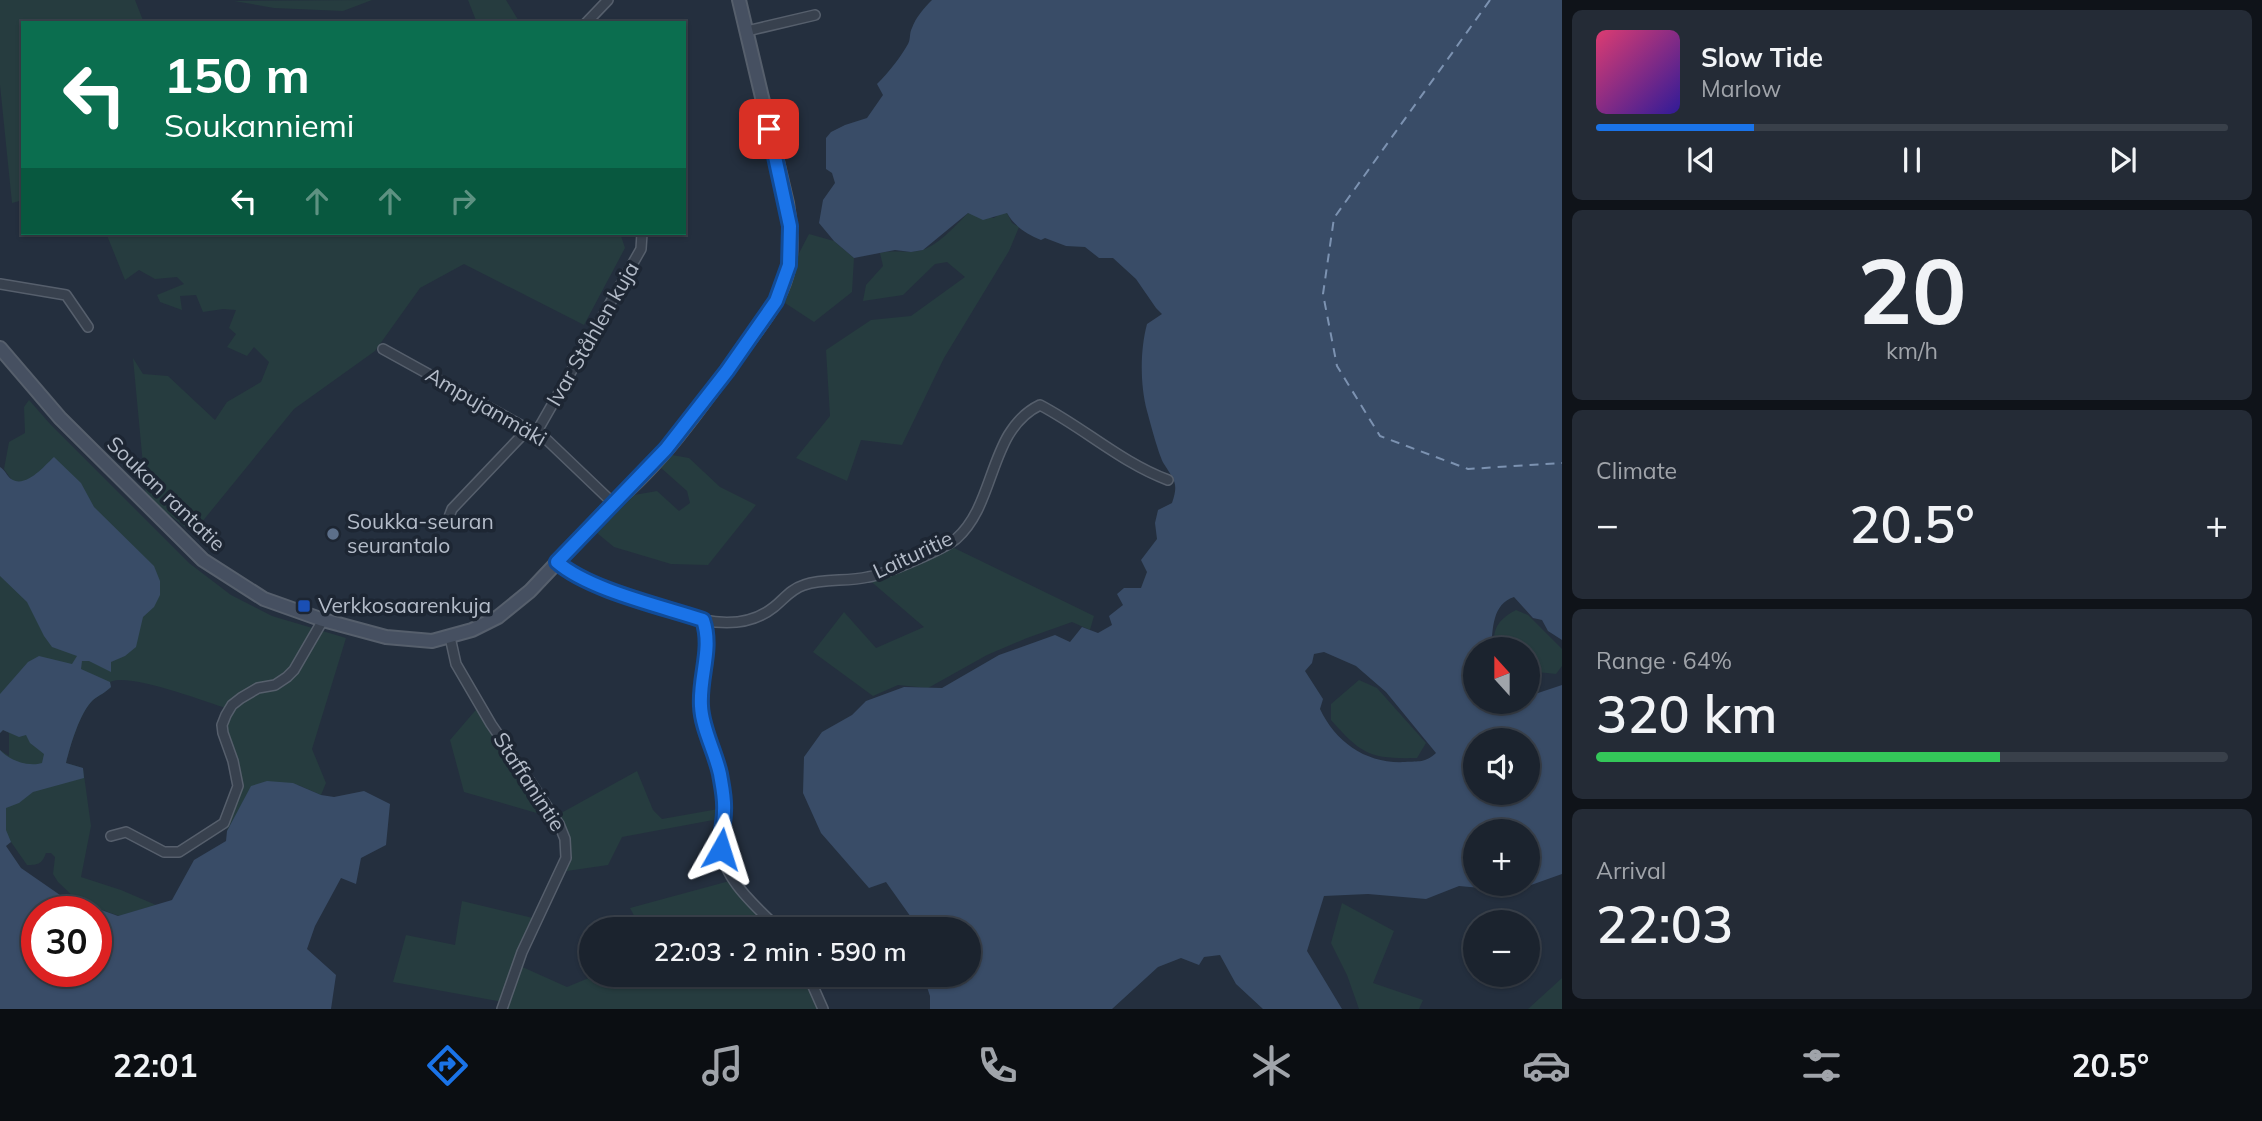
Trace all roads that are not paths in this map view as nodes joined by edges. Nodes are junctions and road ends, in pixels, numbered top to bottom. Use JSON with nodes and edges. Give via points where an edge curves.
{"nodes":[{"id":1,"x":608,"y":0,"type":"edge"},
{"id":2,"x":739,"y":0,"type":"edge"},
{"id":3,"x":815,"y":15,"type":"dead end"},
{"id":4,"x":588,"y":21,"type":"edge"},
{"id":5,"x":747,"y":32,"type":"junction"},
{"id":6,"x":642,"y":235,"type":"edge"},
{"id":7,"x":0,"y":284,"type":"edge"},
{"id":8,"x":88,"y":327,"type":"dead end"},
{"id":9,"x":0,"y":348,"type":"edge"},
{"id":10,"x":383,"y":349,"type":"dead end"},
{"id":11,"x":532,"y":431,"type":"junction"},
{"id":12,"x":1168,"y":480,"type":"dead end"},
{"id":13,"x":613,"y":503,"type":"junction"},
{"id":14,"x":446,"y":525,"type":"dead end"},
{"id":15,"x":557,"y":562,"type":"junction"},
{"id":16,"x":323,"y":620,"type":"junction"},
{"id":17,"x":703,"y":620,"type":"junction"},
{"id":18,"x":450,"y":637,"type":"junction"},
{"id":19,"x":111,"y":836,"type":"dead end"},
{"id":20,"x":766,"y":917,"type":"edge"},
{"id":21,"x":813,"y":987,"type":"edge"},
{"id":22,"x":502,"y":1009,"type":"edge"},
{"id":23,"x":823,"y":1009,"type":"edge"}],
"edges":[{"from":1,"to":4,"type":"street"},
{"from":2,"to":5,"type":"street","name":"Soukan rantatie"},
{"from":3,"to":5,"type":"street"},
{"from":5,"to":13,"type":"street","name":"Soukan rantatie","via":[[787,203],[791,249],[785,281],[776,301],[666,449]]},
{"from":6,"to":11,"type":"street","name":"Ivar Ståhlen kuja","via":[[641,249]]},
{"from":7,"to":8,"type":"street","via":[[66,295]]},
{"from":9,"to":16,"type":"street","name":"Soukan rantatie","via":[[60,418],[204,560],[264,599]]},
{"from":10,"to":11,"type":"street","name":"Ampujanmäki"},
{"from":11,"to":13,"type":"street","name":"Ampujanmäki","via":[[553,444]]},
{"from":11,"to":14,"type":"street","name":"Ivar Ståhlen kuja","via":[[452,509]]},
{"from":12,"to":17,"type":"street","name":"Laituritie","via":[[1144,471],[1040,405],[1023,416],[1003,443],[975,515],[956,538],[867,578],[803,585],[750,620],[722,624]]},
{"from":13,"to":15,"type":"street","name":"Soukan rantatie"},
{"from":15,"to":17,"type":"street","via":[[578,578]]},
{"from":15,"to":18,"type":"street","name":"Soukan rantatie","via":[[498,617]]},
{"from":16,"to":18,"type":"street","name":"Soukan rantatie","via":[[386,637],[432,641]]},
{"from":16,"to":19,"type":"street","via":[[287,677],[241,698],[226,715],[223,733],[238,786],[223,823],[179,852],[164,852],[127,832]]},
{"from":17,"to":20,"type":"street","via":[[707,661],[701,707],[722,785],[721,849],[733,880]]},
{"from":18,"to":22,"type":"street","name":"Staffanintie","via":[[456,664],[565,839],[566,858],[522,952]]},
{"from":21,"to":23,"type":"street"}]}
